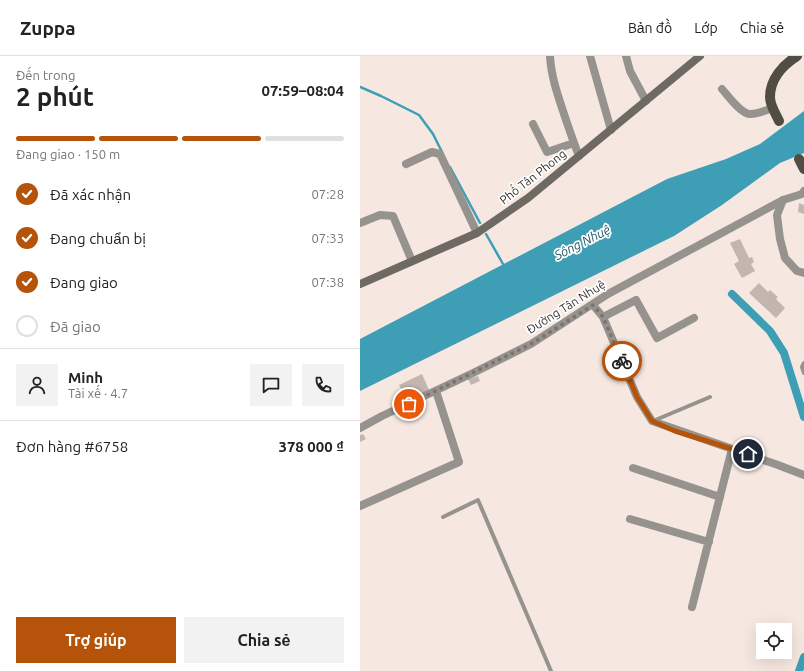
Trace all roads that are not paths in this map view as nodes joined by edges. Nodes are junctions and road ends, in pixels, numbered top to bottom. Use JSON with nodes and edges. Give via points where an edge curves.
{"nodes":[{"id":1,"x":550,"y":56,"type":"edge"},
{"id":2,"x":590,"y":56,"type":"edge"},
{"id":3,"x":626,"y":56,"type":"edge"},
{"id":4,"x":700,"y":56,"type":"edge"},
{"id":5,"x":797,"y":56,"type":"edge"},
{"id":6,"x":722,"y":89,"type":"dead end"},
{"id":7,"x":646,"y":101,"type":"junction"},
{"id":8,"x":773,"y":108,"type":"junction"},
{"id":9,"x":779,"y":121,"type":"dead end"},
{"id":10,"x":533,"y":124,"type":"dead end"},
{"id":11,"x":611,"y":130,"type":"junction"},
{"id":12,"x":574,"y":143,"type":"junction"},
{"id":13,"x":579,"y":156,"type":"junction"},
{"id":14,"x":799,"y":158,"type":"dead end"},
{"id":15,"x":406,"y":164,"type":"dead end"},
{"id":16,"x":804,"y":169,"type":"edge"},
{"id":17,"x":803,"y":193,"type":"edge"},
{"id":18,"x":782,"y":200,"type":"junction"},
{"id":19,"x":360,"y":223,"type":"edge"},
{"id":20,"x":477,"y":233,"type":"junction"},
{"id":21,"x":412,"y":261,"type":"junction"},
{"id":22,"x":804,"y":273,"type":"edge"},
{"id":23,"x":360,"y":284,"type":"edge"},
{"id":24,"x":593,"y":305,"type":"junction"},
{"id":25,"x":603,"y":317,"type":"junction"},
{"id":26,"x":694,"y":318,"type":"dead end"},
{"id":27,"x":804,"y":363,"type":"edge"},
{"id":28,"x":804,"y":373,"type":"edge"},
{"id":29,"x":436,"y":391,"type":"junction"},
{"id":30,"x":710,"y":397,"type":"dead end"},
{"id":31,"x":652,"y":421,"type":"junction"},
{"id":32,"x":360,"y":428,"type":"edge"},
{"id":33,"x":732,"y":449,"type":"junction"},
{"id":34,"x":633,"y":468,"type":"dead end"},
{"id":35,"x":804,"y":475,"type":"edge"},
{"id":36,"x":720,"y":497,"type":"junction"},
{"id":37,"x":360,"y":506,"type":"edge"},
{"id":38,"x":443,"y":517,"type":"dead end"},
{"id":39,"x":630,"y":519,"type":"dead end"},
{"id":40,"x":709,"y":542,"type":"junction"},
{"id":41,"x":692,"y":607,"type":"dead end"},
{"id":42,"x":550,"y":671,"type":"edge"}],
"edges":[{"from":1,"to":12,"type":"street","via":[[556,88]]},
{"from":2,"to":11,"type":"street"},
{"from":3,"to":7,"type":"street","via":[[630,71]]},
{"from":4,"to":7,"type":"street","name":"Phố Tân Phong"},
{"from":5,"to":8,"type":"main road","via":[[786,63],[775,77],[770,96]]},
{"from":6,"to":8,"type":"street","via":[[748,114]]},
{"from":7,"to":11,"type":"street","name":"Phố Tân Phong"},
{"from":8,"to":9,"type":"main road"},
{"from":10,"to":12,"type":"street","via":[[547,152]]},
{"from":11,"to":13,"type":"street","name":"Phố Tân Phong"},
{"from":12,"to":13,"type":"street"},
{"from":13,"to":20,"type":"street","name":"Phố Tân Phong","via":[[528,198]]},
{"from":14,"to":16,"type":"main road"},
{"from":15,"to":20,"type":"street","via":[[432,152],[440,154]]},
{"from":17,"to":18,"type":"street","name":"Đường Tân Nhuệ"},
{"from":18,"to":22,"type":"street","via":[[777,215],[785,258],[797,271]]},
{"from":18,"to":24,"type":"street","name":"Đường Tân Nhuệ","via":[[608,294]]},
{"from":19,"to":21,"type":"street","via":[[380,215],[393,216]]},
{"from":20,"to":21,"type":"street","name":"Phố Tân Phong"},
{"from":21,"to":23,"type":"street","name":"Phố Tân Phong"},
{"from":24,"to":25,"type":"street"},
{"from":24,"to":29,"type":"street","name":"Đường Tân Nhuệ","via":[[531,344]]},
{"from":25,"to":26,"type":"street","via":[[636,300],[657,338]]},
{"from":25,"to":31,"type":"street","via":[[637,397]]},
{"from":27,"to":28,"type":"lane"},
{"from":29,"to":32,"type":"street","name":"Đường Tân Nhuệ"},
{"from":29,"to":37,"type":"street","via":[[459,462]]},
{"from":30,"to":31,"type":"lane"},
{"from":31,"to":33,"type":"street"},
{"from":33,"to":35,"type":"street"},
{"from":33,"to":36,"type":"street"},
{"from":34,"to":36,"type":"street"},
{"from":36,"to":40,"type":"street"},
{"from":38,"to":42,"type":"lane","via":[[478,500]]},
{"from":39,"to":40,"type":"street"},
{"from":40,"to":41,"type":"street"}]}
